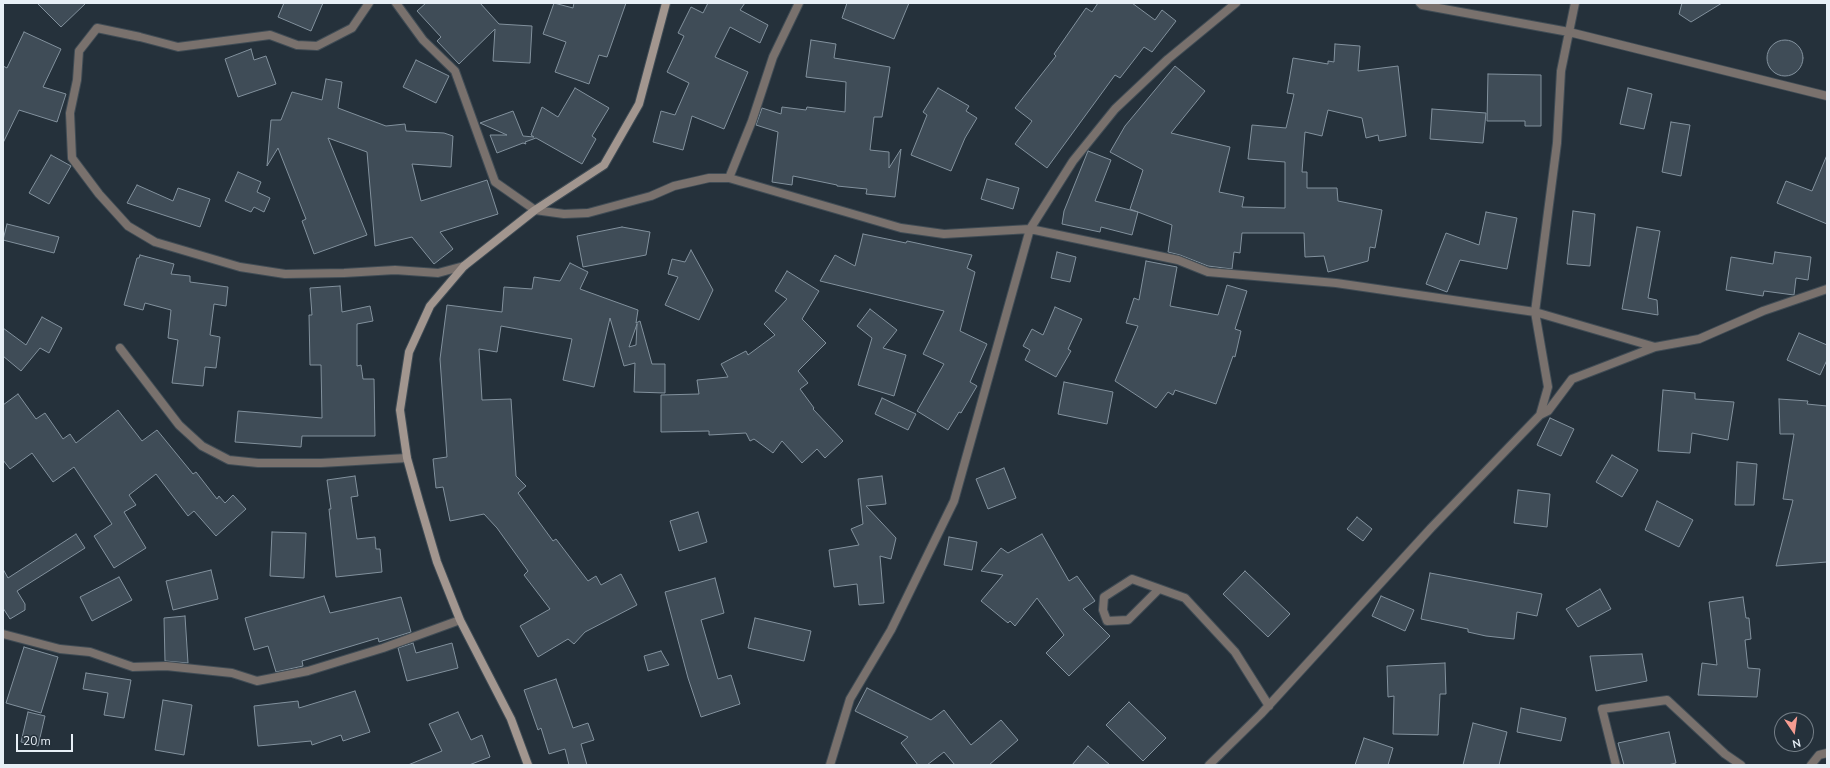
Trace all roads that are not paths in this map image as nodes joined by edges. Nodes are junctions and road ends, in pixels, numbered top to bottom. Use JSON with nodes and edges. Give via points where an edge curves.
{"nodes":[{"id":1,"x":369,"y":3,"type":"edge"},
{"id":2,"x":396,"y":3,"type":"edge"},
{"id":3,"x":666,"y":3,"type":"edge"},
{"id":4,"x":799,"y":3,"type":"edge"},
{"id":5,"x":1236,"y":3,"type":"edge"},
{"id":6,"x":1420,"y":3,"type":"edge"},
{"id":7,"x":1575,"y":3,"type":"edge"},
{"id":8,"x":1569,"y":32,"type":"junction"},
{"id":9,"x":1827,"y":96,"type":"edge"},
{"id":10,"x":729,"y":178,"type":"junction"},
{"id":11,"x":535,"y":210,"type":"junction"},
{"id":12,"x":1030,"y":229,"type":"junction"},
{"id":13,"x":464,"y":266,"type":"junction"},
{"id":14,"x":1827,"y":289,"type":"edge"},
{"id":15,"x":1535,"y":312,"type":"junction"},
{"id":16,"x":1655,"y":347,"type":"junction"},
{"id":17,"x":120,"y":348,"type":"dead end"},
{"id":18,"x":1540,"y":415,"type":"junction"},
{"id":19,"x":407,"y":458,"type":"junction"},
{"id":20,"x":1159,"y":589,"type":"junction"},
{"id":21,"x":460,"y":620,"type":"junction"},
{"id":22,"x":3,"y":634,"type":"edge"},
{"id":23,"x":1269,"y":706,"type":"junction"},
{"id":24,"x":1827,"y":753,"type":"edge"},
{"id":25,"x":528,"y":765,"type":"edge"},
{"id":26,"x":830,"y":765,"type":"edge"},
{"id":27,"x":1209,"y":765,"type":"edge"},
{"id":28,"x":1616,"y":765,"type":"edge"},
{"id":29,"x":1741,"y":765,"type":"edge"},
{"id":30,"x":1811,"y":765,"type":"edge"}],
"edges":[{"from":1,"to":13,"type":"street","via":[[352,28],[317,46],[297,45],[270,35],[178,47],[140,36],[97,28],[79,51],[77,80],[70,113],[72,158],[99,194],[128,226],[155,242],[240,267],[285,274],[395,270],[438,273]]},
{"from":2,"to":11,"type":"street","via":[[424,40],[455,71],[495,182]]},
{"from":3,"to":11,"type":"street","via":[[638,104],[604,165]]},
{"from":4,"to":10,"type":"street","via":[[773,57],[752,121]]},
{"from":5,"to":12,"type":"street","via":[[1168,59],[1115,109],[1073,161]]},
{"from":6,"to":8,"type":"street"},
{"from":7,"to":8,"type":"street"},
{"from":8,"to":9,"type":"street"},
{"from":8,"to":15,"type":"street","via":[[1561,71],[1557,143]]},
{"from":10,"to":11,"type":"street","via":[[709,178],[674,186],[651,196],[588,213],[564,214]]},
{"from":10,"to":12,"type":"street","via":[[912,230],[944,234]]},
{"from":11,"to":13,"type":"street"},
{"from":12,"to":15,"type":"street","via":[[1178,260],[1208,272],[1336,283]]},
{"from":12,"to":26,"type":"street","via":[[954,501],[890,630],[850,699]]},
{"from":13,"to":19,"type":"street","via":[[430,306],[409,352],[400,410]]},
{"from":14,"to":16,"type":"street","via":[[1763,311],[1699,339]]},
{"from":15,"to":16,"type":"street"},
{"from":15,"to":18,"type":"street","via":[[1548,387]]},
{"from":16,"to":18,"type":"street","via":[[1572,379],[1548,411]]},
{"from":17,"to":19,"type":"street","via":[[179,425],[202,446],[229,460],[258,463],[321,463]]},
{"from":18,"to":23,"type":"street","via":[[1430,528]]},
{"from":19,"to":21,"type":"street","via":[[437,562]]},
{"from":20,"to":20,"type":"street","via":[[1132,579],[1104,597],[1102,610],[1106,620],[1128,620]]},
{"from":20,"to":23,"type":"street","via":[[1185,598],[1235,652]]},
{"from":21,"to":22,"type":"street","via":[[383,648],[308,671],[257,681],[232,673],[173,666],[133,667],[90,652],[60,649]]},
{"from":21,"to":25,"type":"street","via":[[511,719]]},
{"from":23,"to":27,"type":"street"},
{"from":24,"to":30,"type":"street","via":[[1819,755]]},
{"from":28,"to":29,"type":"street","via":[[1602,709],[1667,700],[1724,754]]}]}
